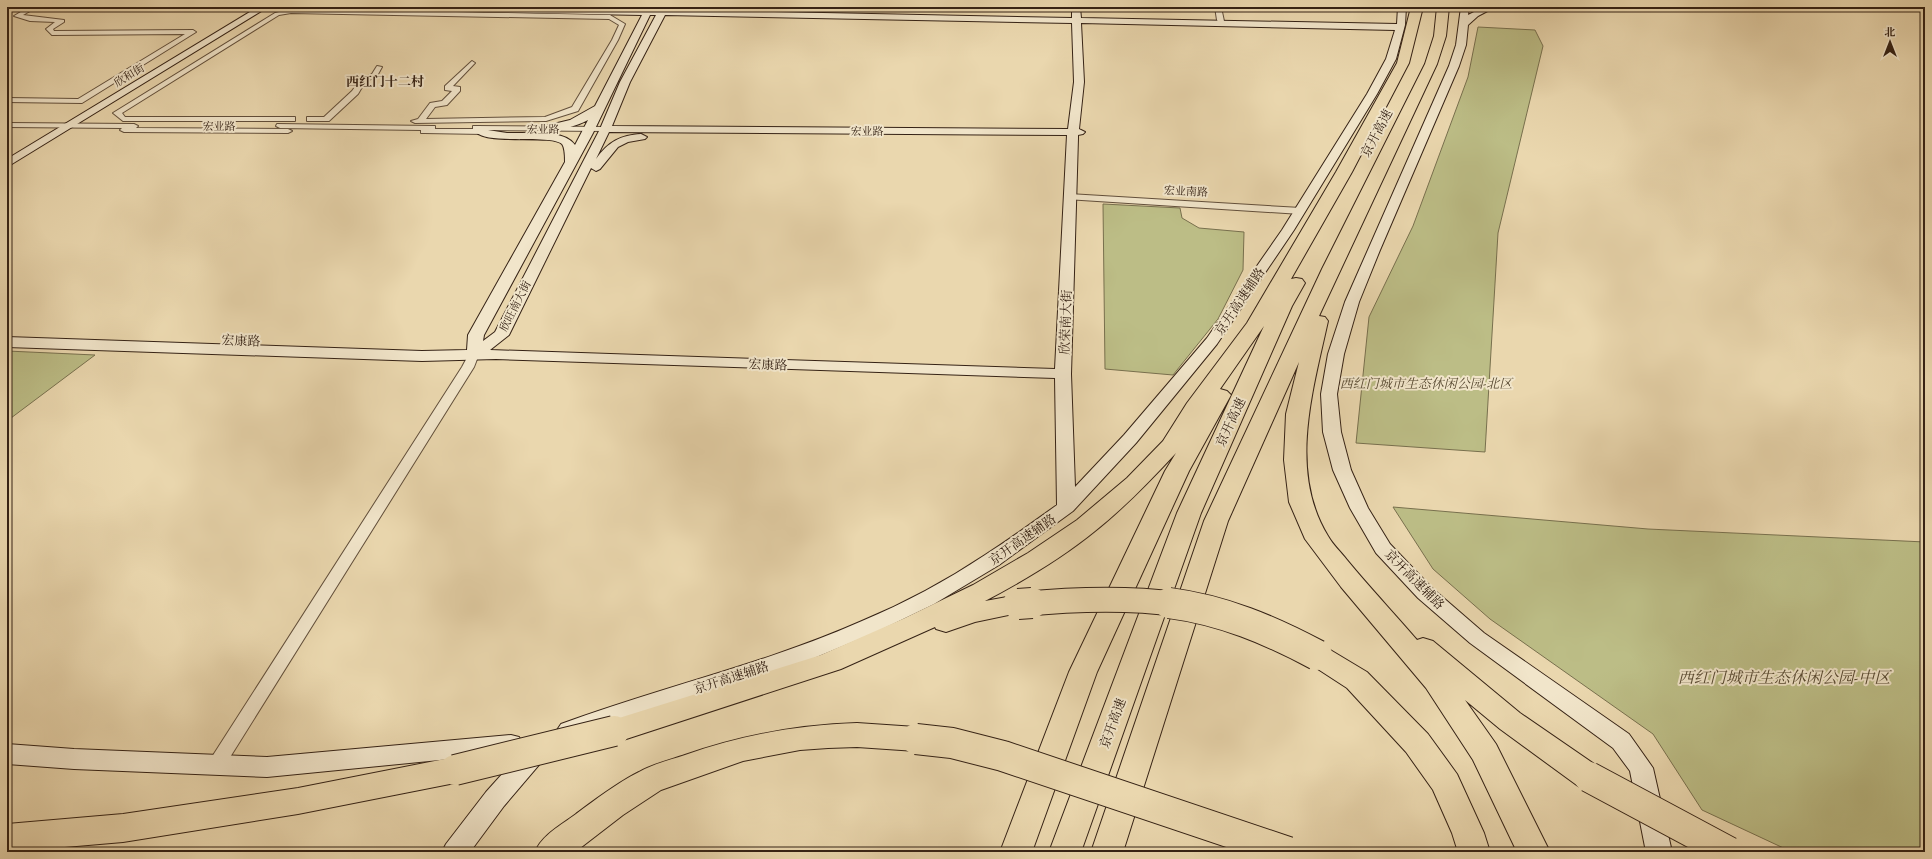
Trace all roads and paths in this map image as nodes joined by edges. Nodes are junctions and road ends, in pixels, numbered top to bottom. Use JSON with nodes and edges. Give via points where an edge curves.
{"nodes":[{"id":1,"x":34,"y":7,"type":"edge"},
{"id":2,"x":253,"y":7,"type":"edge"},
{"id":3,"x":264,"y":7,"type":"edge"},
{"id":4,"x":376,"y":7,"type":"edge"},
{"id":5,"x":545,"y":7,"type":"edge"},
{"id":6,"x":585,"y":7,"type":"edge"},
{"id":7,"x":612,"y":7,"type":"edge"},
{"id":8,"x":689,"y":7,"type":"edge"},
{"id":9,"x":1076,"y":7,"type":"edge"},
{"id":10,"x":1218,"y":7,"type":"edge"},
{"id":11,"x":1402,"y":7,"type":"edge"},
{"id":12,"x":1418,"y":7,"type":"edge"},
{"id":13,"x":1426,"y":7,"type":"edge"},
{"id":14,"x":1443,"y":7,"type":"edge"},
{"id":15,"x":1491,"y":7,"type":"edge"},
{"id":16,"x":648,"y":9,"type":"edge"},
{"id":17,"x":568,"y":10,"type":"junction"},
{"id":18,"x":663,"y":10,"type":"edge"},
{"id":19,"x":720,"y":12,"type":"junction"},
{"id":20,"x":1464,"y":15,"type":"edge"},
{"id":21,"x":1087,"y":17,"type":"junction"},
{"id":22,"x":1076,"y":19,"type":"junction"},
{"id":23,"x":1222,"y":23,"type":"junction"},
{"id":24,"x":639,"y":26,"type":"junction"},
{"id":25,"x":1400,"y":26,"type":"junction"},
{"id":26,"x":217,"y":28,"type":"junction"},
{"id":27,"x":229,"y":28,"type":"junction"},
{"id":28,"x":646,"y":39,"type":"junction"},
{"id":29,"x":472,"y":63,"type":"dead end"},
{"id":30,"x":379,"y":67,"type":"dead end"},
{"id":31,"x":126,"y":86,"type":"junction"},
{"id":32,"x":7,"y":100,"type":"edge"},
{"id":33,"x":599,"y":107,"type":"junction"},
{"id":34,"x":613,"y":108,"type":"junction"},
{"id":35,"x":292,"y":119,"type":"junction"},
{"id":36,"x":326,"y":119,"type":"junction"},
{"id":37,"x":420,"y":121,"type":"junction"},
{"id":38,"x":7,"y":125,"type":"edge"},
{"id":39,"x":284,"y":126,"type":"junction"},
{"id":40,"x":59,"y":128,"type":"junction"},
{"id":41,"x":545,"y":129,"type":"junction"},
{"id":42,"x":7,"y":130,"type":"edge"},
{"id":43,"x":480,"y":130,"type":"junction"},
{"id":44,"x":588,"y":131,"type":"junction"},
{"id":45,"x":604,"y":131,"type":"junction"},
{"id":46,"x":703,"y":131,"type":"junction"},
{"id":47,"x":1075,"y":134,"type":"junction"},
{"id":48,"x":682,"y":136,"type":"junction"},
{"id":49,"x":7,"y":155,"type":"edge"},
{"id":50,"x":571,"y":162,"type":"junction"},
{"id":51,"x":7,"y":164,"type":"edge"},
{"id":52,"x":575,"y":188,"type":"junction"},
{"id":53,"x":1070,"y":196,"type":"junction"},
{"id":54,"x":1301,"y":210,"type":"junction"},
{"id":55,"x":1331,"y":269,"type":"junction"},
{"id":56,"x":1256,"y":324,"type":"junction"},
{"id":57,"x":7,"y":330,"type":"edge"},
{"id":58,"x":7,"y":342,"type":"edge"},
{"id":59,"x":474,"y":354,"type":"junction"},
{"id":60,"x":1063,"y":374,"type":"junction"},
{"id":61,"x":1066,"y":507,"type":"junction"},
{"id":62,"x":1350,"y":581,"type":"junction"},
{"id":63,"x":830,"y":662,"type":"junction"},
{"id":64,"x":545,"y":741,"type":"junction"},
{"id":65,"x":7,"y":754,"type":"edge"},
{"id":66,"x":216,"y":765,"type":"junction"},
{"id":67,"x":7,"y":838,"type":"edge"},
{"id":68,"x":455,"y":852,"type":"edge"},
{"id":69,"x":551,"y":852,"type":"edge"},
{"id":70,"x":1016,"y":852,"type":"edge"},
{"id":71,"x":1065,"y":852,"type":"edge"},
{"id":72,"x":1107,"y":852,"type":"edge"},
{"id":73,"x":1288,"y":852,"type":"edge"},
{"id":74,"x":1474,"y":852,"type":"edge"},
{"id":75,"x":1534,"y":852,"type":"edge"},
{"id":76,"x":1659,"y":852,"type":"edge"},
{"id":77,"x":1729,"y":852,"type":"edge"}],
"edges":[{"from":1,"to":32,"type":"street","via":[[17,16],[62,21],[49,29],[52,33],[193,32],[79,101]]},
{"from":2,"to":26,"type":"street","name":"欣和街"},
{"from":3,"to":27,"type":"street","name":"欣和街"},
{"from":4,"to":17,"type":"street"},
{"from":5,"to":6,"type":"street"},
{"from":6,"to":7,"type":"street"},
{"from":6,"to":16,"type":"street"},
{"from":8,"to":19,"type":"street"},
{"from":9,"to":22,"type":"street","name":"欣荣南大街"},
{"from":10,"to":23,"type":"street"},
{"from":11,"to":25,"type":"street","name":"京开高速辅路"},
{"from":12,"to":56,"type":"highway","via":[[1403,63],[1344,172]]},
{"from":13,"to":71,"type":"highway","name":"京开高速","via":[[1424,35],[1412,62],[1283,306],[1189,513]]},
{"from":14,"to":55,"type":"highway","name":"京开高速","via":[[1440,36],[1431,64]]},
{"from":15,"to":20,"type":"street","via":[[1475,14]]},
{"from":16,"to":17,"type":"street"},
{"from":16,"to":18,"type":"street"},
{"from":16,"to":24,"type":"street","name":"欣旺南大街"},
{"from":17,"to":24,"type":"street","via":[[635,16]]},
{"from":18,"to":19,"type":"street"},
{"from":18,"to":28,"type":"street","name":"欣旺南大街"},
{"from":19,"to":22,"type":"street"},
{"from":19,"to":28,"type":"street","via":[[668,18]]},
{"from":20,"to":76,"type":"street","name":"京开高速辅路","via":[[1461,45],[1454,66],[1351,306],[1336,354],[1329,394],[1332,432],[1342,470],[1359,508],[1383,548],[1425,593],[1477,638],[1621,741],[1641,768]]},
{"from":21,"to":22,"type":"street"},
{"from":21,"to":23,"type":"street"},
{"from":21,"to":47,"type":"street","name":"欣荣南大街","via":[[1085,91]]},
{"from":22,"to":47,"type":"street","name":"欣荣南大街","via":[[1079,82]]},
{"from":23,"to":25,"type":"street"},
{"from":24,"to":33,"type":"street","name":"欣旺南大街"},
{"from":25,"to":54,"type":"street","name":"京开高速辅路","via":[[1390,59],[1372,94]]},
{"from":26,"to":27,"type":"street"},
{"from":26,"to":31,"type":"street","name":"欣和街"},
{"from":27,"to":31,"type":"street","name":"欣和街"},
{"from":28,"to":34,"type":"street","name":"欣旺南大街"},
{"from":29,"to":37,"type":"street","via":[[448,88],[457,89],[444,103],[433,105]]},
{"from":30,"to":36,"type":"street","via":[[375,75],[362,81],[355,92]]},
{"from":31,"to":40,"type":"street","name":"欣和街"},
{"from":33,"to":41,"type":"street","via":[[577,121]]},
{"from":33,"to":44,"type":"street","name":"欣旺南大街"},
{"from":34,"to":45,"type":"street","name":"欣旺南大街"},
{"from":34,"to":46,"type":"street","via":[[619,120],[625,124]]},
{"from":35,"to":36,"type":"street"},
{"from":35,"to":37,"type":"street","via":[[123,119],[117,113],[277,14],[291,11],[610,17],[622,24],[616,40],[574,109],[546,119]]},
{"from":35,"to":39,"type":"street"},
{"from":36,"to":37,"type":"street"},
{"from":38,"to":40,"type":"street","name":"宏业路"},
{"from":39,"to":40,"type":"street","name":"宏业路"},
{"from":39,"to":43,"type":"street","name":"宏业路"},
{"from":40,"to":42,"type":"street","name":"宏业路"},
{"from":40,"to":43,"type":"street","name":"宏业路"},
{"from":40,"to":49,"type":"street","name":"欣和街"},
{"from":40,"to":51,"type":"street","name":"欣和街"},
{"from":41,"to":43,"type":"street","name":"宏业路"},
{"from":41,"to":44,"type":"street","name":"宏业路"},
{"from":43,"to":44,"type":"street","name":"宏业路"},
{"from":43,"to":50,"type":"street","via":[[507,136],[550,137],[564,140],[569,145]]},
{"from":44,"to":45,"type":"street","name":"宏业路"},
{"from":44,"to":50,"type":"street","name":"欣旺南大街"},
{"from":45,"to":46,"type":"street","name":"宏业路"},
{"from":45,"to":48,"type":"street","name":"宏业路"},
{"from":45,"to":52,"type":"street","name":"欣旺南大街"},
{"from":46,"to":47,"type":"street","name":"宏业路"},
{"from":47,"to":48,"type":"street","name":"宏业路"},
{"from":47,"to":53,"type":"street","name":"欣荣南大街"},
{"from":48,"to":52,"type":"street","via":[[618,141],[607,149],[595,168]]},
{"from":50,"to":59,"type":"street","name":"欣旺南大街","via":[[476,335]]},
{"from":52,"to":59,"type":"street","name":"欣旺南大街","via":[[501,335]]},
{"from":53,"to":54,"type":"street","name":"宏业南路"},
{"from":53,"to":60,"type":"street","name":"欣荣南大街"},
{"from":54,"to":61,"type":"street","name":"京开高速辅路","via":[[1212,341],[1130,439]]},
{"from":55,"to":62,"type":"highway","via":[[1297,414],[1295,460],[1301,502],[1317,539]]},
{"from":55,"to":72,"type":"highway","name":"京开高速","via":[[1216,521]]},
{"from":56,"to":63,"type":"highway","via":[[1171,444],[1135,483],[1086,526],[982,592]]},
{"from":56,"to":70,"type":"highway","via":[[1230,378],[1177,471],[1083,672]]},
{"from":57,"to":59,"type":"street","name":"宏康路","via":[[427,347]]},
{"from":58,"to":59,"type":"street","name":"宏康路","via":[[414,356]]},
{"from":59,"to":60,"type":"street","name":"宏康路"},
{"from":59,"to":66,"type":"street"},
{"from":60,"to":61,"type":"street","name":"欣荣南大街"},
{"from":61,"to":64,"type":"street","name":"京开高速辅路","via":[[992,560],[927,599],[869,626],[787,659],[618,712]]},
{"from":62,"to":75,"type":"highway","via":[[1436,680],[1485,753]]},
{"from":62,"to":77,"type":"highway","bridge":true,"via":[[1397,626],[1504,716],[1589,777]]},
{"from":63,"to":67,"type":"highway","bridge":true,"via":[[614,731],[455,770],[298,801],[122,828]]},
{"from":63,"to":74,"type":"highway","bridge":true,"via":[[971,613],[1064,599],[1117,598],[1204,609],[1238,618],[1279,635],[1357,680],[1417,743],[1446,783]]},
{"from":64,"to":66,"type":"street","via":[[267,767]]},
{"from":64,"to":68,"type":"street","name":"京开高速辅路","via":[[495,799]]},
{"from":65,"to":66,"type":"street"},
{"from":69,"to":73,"type":"highway","bridge":true,"via":[[599,814],[651,781],[705,760],[762,743],[821,735],[884,735],[952,743],[1003,756]]}]}
